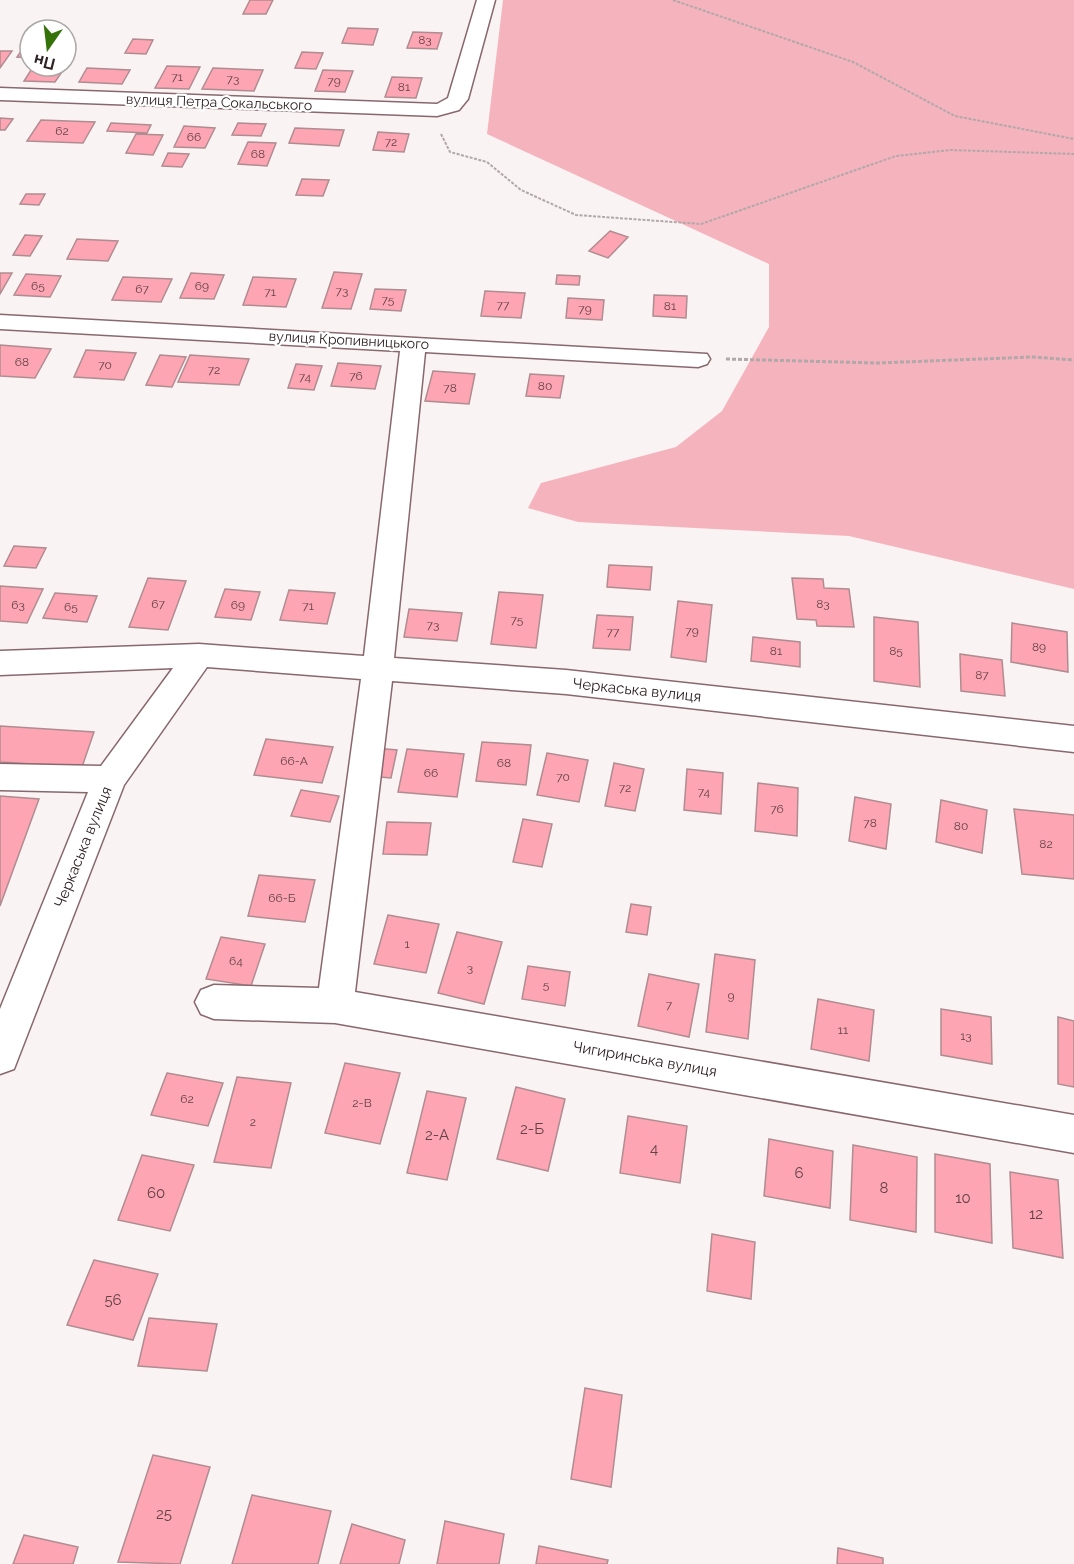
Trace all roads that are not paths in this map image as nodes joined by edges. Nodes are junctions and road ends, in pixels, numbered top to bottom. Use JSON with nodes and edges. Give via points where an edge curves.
{"nodes":[{"id":1,"x":486,"y":0,"type":"edge"},
{"id":2,"x":0,"y":94,"type":"edge"},
{"id":3,"x":0,"y":322,"type":"edge"},
{"id":4,"x":413,"y":344,"type":"junction"},
{"id":5,"x":698,"y":359,"type":"road end"},
{"id":6,"x":199,"y":655,"type":"junction"},
{"id":7,"x":0,"y":663,"type":"edge"},
{"id":8,"x":378,"y":668,"type":"junction"},
{"id":9,"x":1074,"y":739,"type":"edge"},
{"id":10,"x":0,"y":777,"type":"edge"},
{"id":11,"x":110,"y":779,"type":"junction"},
{"id":12,"x":214,"y":1002,"type":"dead end"},
{"id":13,"x":335,"y":1006,"type":"junction"},
{"id":14,"x":0,"y":1056,"type":"edge"},
{"id":15,"x":1074,"y":1134,"type":"edge"}],
"edges":[{"from":1,"to":2,"type":"street","name":"вулиця Петра Сокальського","via":[[458,99],[452,106],[437,110]]},
{"from":3,"to":4,"type":"street","name":"вулиця Кропивницького"},
{"from":4,"to":5,"type":"street","name":"вулиця Кропивницького"},
{"from":4,"to":8,"type":"street"},
{"from":6,"to":7,"type":"street","name":"Черкаська вулиця"},
{"from":6,"to":8,"type":"street","name":"Черкаська вулиця"},
{"from":6,"to":11,"type":"street","name":"Черкаська вулиця"},
{"from":8,"to":9,"type":"street","name":"Черкаська вулиця","via":[[566,682]]},
{"from":8,"to":13,"type":"street"},
{"from":10,"to":11,"type":"street"},
{"from":11,"to":14,"type":"street","name":"Черкаська вулиця"},
{"from":12,"to":13,"type":"street","name":"Чигиринська вулиця"},
{"from":13,"to":15,"type":"street","name":"Чигиринська вулиця"}]}
